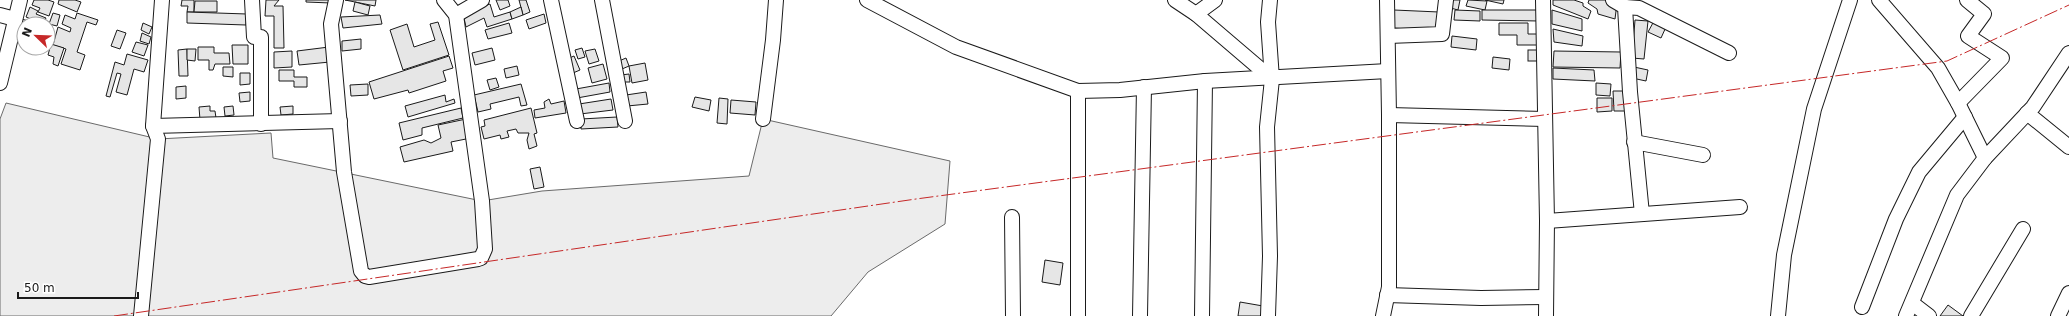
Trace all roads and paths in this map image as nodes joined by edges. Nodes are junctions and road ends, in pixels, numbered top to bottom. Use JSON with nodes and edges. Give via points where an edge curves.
{"nodes":[{"id":1,"x":20,"y":0,"type":"edge"},
{"id":2,"x":162,"y":0,"type":"edge"},
{"id":3,"x":252,"y":0,"type":"edge"},
{"id":4,"x":336,"y":0,"type":"edge"},
{"id":5,"x":444,"y":0,"type":"edge"},
{"id":6,"x":482,"y":0,"type":"edge"},
{"id":7,"x":551,"y":0,"type":"edge"},
{"id":8,"x":602,"y":0,"type":"edge"},
{"id":9,"x":776,"y":0,"type":"edge"},
{"id":10,"x":867,"y":0,"type":"edge"},
{"id":11,"x":1175,"y":0,"type":"edge"},
{"id":12,"x":1215,"y":0,"type":"edge"},
{"id":13,"x":1270,"y":0,"type":"edge"},
{"id":14,"x":1387,"y":0,"type":"edge"},
{"id":15,"x":1446,"y":0,"type":"edge"},
{"id":16,"x":1543,"y":0,"type":"edge"},
{"id":17,"x":1850,"y":0,"type":"edge"},
{"id":18,"x":1879,"y":0,"type":"edge"},
{"id":19,"x":1967,"y":0,"type":"edge"},
{"id":20,"x":1619,"y":4,"type":"edge"},
{"id":21,"x":1196,"y":14,"type":"junction"},
{"id":22,"x":0,"y":15,"type":"edge"},
{"id":23,"x":456,"y":15,"type":"junction"},
{"id":24,"x":15,"y":19,"type":"junction"},
{"id":25,"x":1388,"y":36,"type":"junction"},
{"id":26,"x":1729,"y":53,"type":"dead end"},
{"id":27,"x":2069,"y":53,"type":"edge"},
{"id":28,"x":1388,"y":71,"type":"junction"},
{"id":29,"x":1272,"y":78,"type":"junction"},
{"id":30,"x":1205,"y":81,"type":"junction"},
{"id":31,"x":0,"y":83,"type":"edge"},
{"id":32,"x":1144,"y":87,"type":"junction"},
{"id":33,"x":1078,"y":91,"type":"junction"},
{"id":34,"x":1958,"y":103,"type":"junction"},
{"id":35,"x":2028,"y":113,"type":"junction"},
{"id":36,"x":1389,"y":114,"type":"junction"},
{"id":37,"x":1965,"y":117,"type":"junction"},
{"id":38,"x":763,"y":119,"type":"dead end"},
{"id":39,"x":1544,"y":119,"type":"junction"},
{"id":40,"x":625,"y":120,"type":"dead end"},
{"id":41,"x":340,"y":121,"type":"junction"},
{"id":42,"x":577,"y":121,"type":"dead end"},
{"id":43,"x":261,"y":124,"type":"junction"},
{"id":44,"x":153,"y":126,"type":"junction"},
{"id":45,"x":1634,"y":142,"type":"junction"},
{"id":46,"x":2069,"y":147,"type":"edge"},
{"id":47,"x":1703,"y":155,"type":"dead end"},
{"id":48,"x":1985,"y":158,"type":"junction"},
{"id":49,"x":1740,"y":207,"type":"dead end"},
{"id":50,"x":1642,"y":214,"type":"junction"},
{"id":51,"x":1012,"y":218,"type":"dead end"},
{"id":52,"x":1546,"y":221,"type":"junction"},
{"id":53,"x":2023,"y":229,"type":"dead end"},
{"id":54,"x":2069,"y":293,"type":"edge"},
{"id":55,"x":1387,"y":295,"type":"junction"},
{"id":56,"x":1546,"y":297,"type":"junction"},
{"id":57,"x":1912,"y":303,"type":"junction"},
{"id":58,"x":1862,"y":307,"type":"dead end"},
{"id":59,"x":141,"y":316,"type":"edge"},
{"id":60,"x":1013,"y":316,"type":"edge"},
{"id":61,"x":1078,"y":316,"type":"edge"},
{"id":62,"x":1140,"y":316,"type":"edge"},
{"id":63,"x":1202,"y":316,"type":"edge"},
{"id":64,"x":1268,"y":316,"type":"edge"},
{"id":65,"x":1383,"y":316,"type":"edge"},
{"id":66,"x":1546,"y":316,"type":"edge"},
{"id":67,"x":1778,"y":316,"type":"edge"},
{"id":68,"x":1906,"y":316,"type":"edge"},
{"id":69,"x":1929,"y":316,"type":"edge"},
{"id":70,"x":1972,"y":316,"type":"edge"},
{"id":71,"x":2058,"y":316,"type":"edge"}],
"edges":[{"from":1,"to":24,"type":"street"},
{"from":2,"to":44,"type":"street"},
{"from":3,"to":43,"type":"street","via":[[254,37],[261,37]]},
{"from":4,"to":41,"type":"street","via":[[331,24]]},
{"from":5,"to":23,"type":"street"},
{"from":6,"to":23,"type":"street"},
{"from":7,"to":42,"type":"street"},
{"from":8,"to":40,"type":"street"},
{"from":9,"to":38,"type":"street"},
{"from":10,"to":33,"type":"street","via":[[956,47]]},
{"from":11,"to":21,"type":"street"},
{"from":12,"to":21,"type":"street"},
{"from":13,"to":29,"type":"street","via":[[1268,22]]},
{"from":14,"to":25,"type":"street"},
{"from":15,"to":25,"type":"street","via":[[1442,34]]},
{"from":16,"to":39,"type":"street"},
{"from":17,"to":67,"type":"street","via":[[1814,109],[1784,255]]},
{"from":18,"to":34,"type":"street","via":[[1938,68]]},
{"from":19,"to":34,"type":"street","via":[[1984,14],[1968,36],[2002,58]]},
{"from":20,"to":26,"type":"street","via":[[1639,8]]},
{"from":20,"to":45,"type":"street"},
{"from":21,"to":29,"type":"street"},
{"from":22,"to":24,"type":"street"},
{"from":23,"to":41,"type":"street","via":[[482,201],[485,249],[482,258],[369,277],[362,273],[344,172]]},
{"from":24,"to":31,"type":"street"},
{"from":25,"to":28,"type":"street"},
{"from":27,"to":35,"type":"street"},
{"from":28,"to":29,"type":"street"},
{"from":28,"to":36,"type":"street"},
{"from":29,"to":30,"type":"street"},
{"from":29,"to":64,"type":"street","via":[[1267,127],[1270,256]]},
{"from":30,"to":32,"type":"street"},
{"from":30,"to":63,"type":"street"},
{"from":32,"to":33,"type":"street"},
{"from":32,"to":62,"type":"street"},
{"from":33,"to":61,"type":"street"},
{"from":34,"to":37,"type":"street"},
{"from":35,"to":46,"type":"street"},
{"from":35,"to":48,"type":"street"},
{"from":36,"to":39,"type":"street"},
{"from":36,"to":55,"type":"street"},
{"from":37,"to":48,"type":"street"},
{"from":37,"to":58,"type":"street","via":[[1919,172],[1896,219]]},
{"from":39,"to":52,"type":"street"},
{"from":41,"to":43,"type":"street"},
{"from":43,"to":44,"type":"street"},
{"from":44,"to":59,"type":"street","via":[[158,139]]},
{"from":45,"to":47,"type":"street"},
{"from":45,"to":50,"type":"street"},
{"from":48,"to":57,"type":"street","via":[[1958,196]]},
{"from":49,"to":50,"type":"street"},
{"from":50,"to":52,"type":"street"},
{"from":51,"to":60,"type":"street"},
{"from":52,"to":56,"type":"street"},
{"from":53,"to":70,"type":"street"},
{"from":54,"to":71,"type":"street"},
{"from":55,"to":56,"type":"street"},
{"from":55,"to":65,"type":"street"},
{"from":56,"to":66,"type":"street"},
{"from":57,"to":68,"type":"street"},
{"from":57,"to":69,"type":"street"}]}
